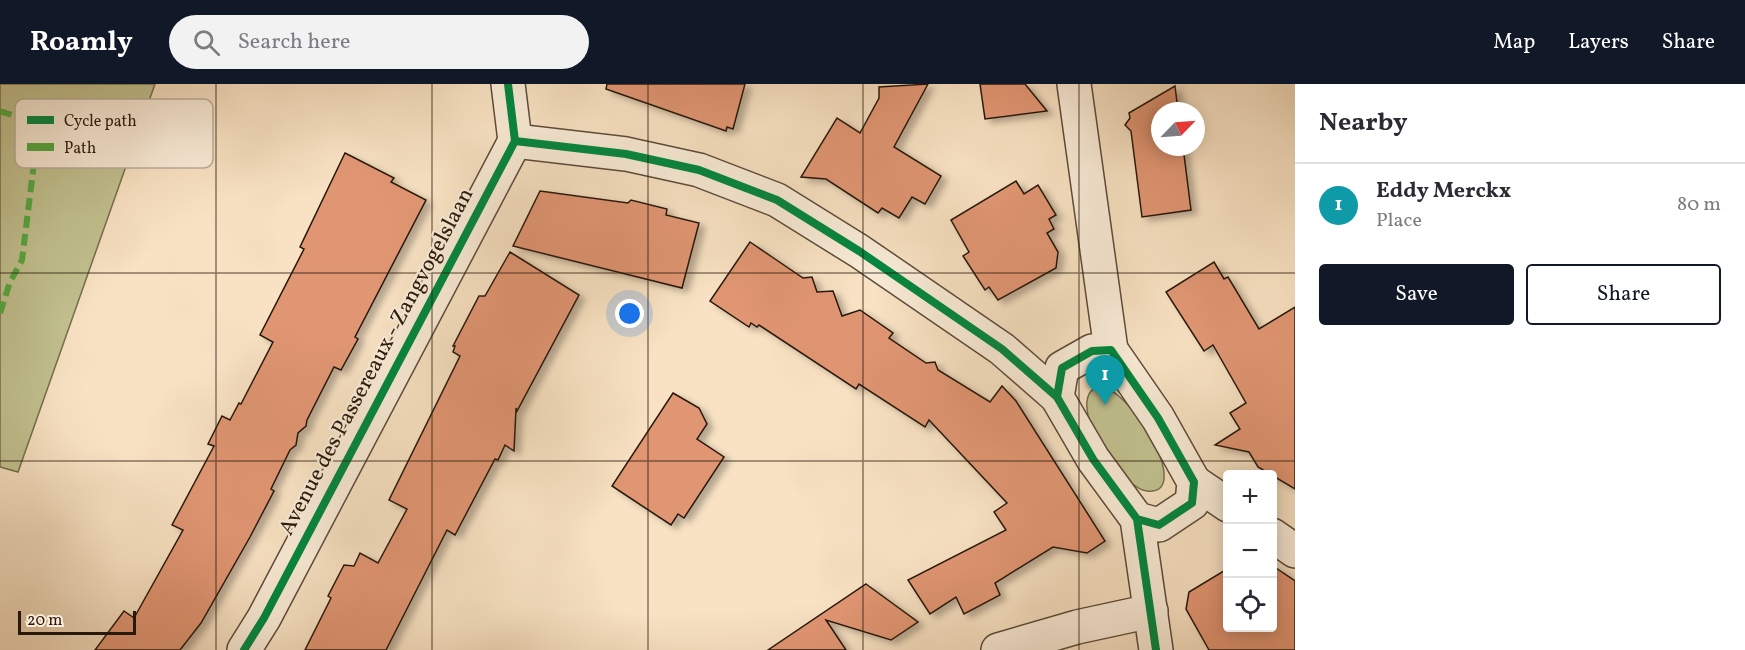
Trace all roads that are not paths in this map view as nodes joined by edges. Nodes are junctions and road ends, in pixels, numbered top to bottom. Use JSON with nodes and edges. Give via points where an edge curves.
{"nodes":[{"id":1,"x":508,"y":84,"type":"edge"},
{"id":2,"x":1074,"y":84,"type":"edge"},
{"id":3,"x":515,"y":141,"type":"junction"},
{"id":4,"x":1111,"y":350,"type":"junction"},
{"id":5,"x":1057,"y":397,"type":"junction"},
{"id":6,"x":1194,"y":482,"type":"junction"},
{"id":7,"x":1223,"y":502,"type":"edge"},
{"id":8,"x":1137,"y":519,"type":"junction"},
{"id":9,"x":1277,"y":539,"type":"edge"},
{"id":10,"x":1295,"y":551,"type":"edge"},
{"id":11,"x":1151,"y":611,"type":"junction"},
{"id":12,"x":244,"y":650,"type":"edge"},
{"id":13,"x":998,"y":650,"type":"edge"},
{"id":14,"x":1156,"y":650,"type":"edge"}],
"edges":[{"from":1,"to":3,"type":"street"},
{"from":2,"to":4,"type":"street"},
{"from":3,"to":5,"type":"street","via":[[626,154],[699,170],[777,200],[859,251],[1002,350]]},
{"from":3,"to":12,"type":"street","name":"Avenue des Passereaux - Zangvogelslaan"},
{"from":4,"to":5,"type":"street","via":[[1092,351],[1062,368]]},
{"from":4,"to":6,"type":"street","via":[[1158,418]]},
{"from":5,"to":8,"type":"street","via":[[1093,459]]},
{"from":6,"to":7,"type":"street"},
{"from":6,"to":8,"type":"street","via":[[1192,503],[1159,525]]},
{"from":8,"to":11,"type":"street"},
{"from":9,"to":10,"type":"street"},
{"from":11,"to":13,"type":"street"},
{"from":11,"to":14,"type":"street"}]}
